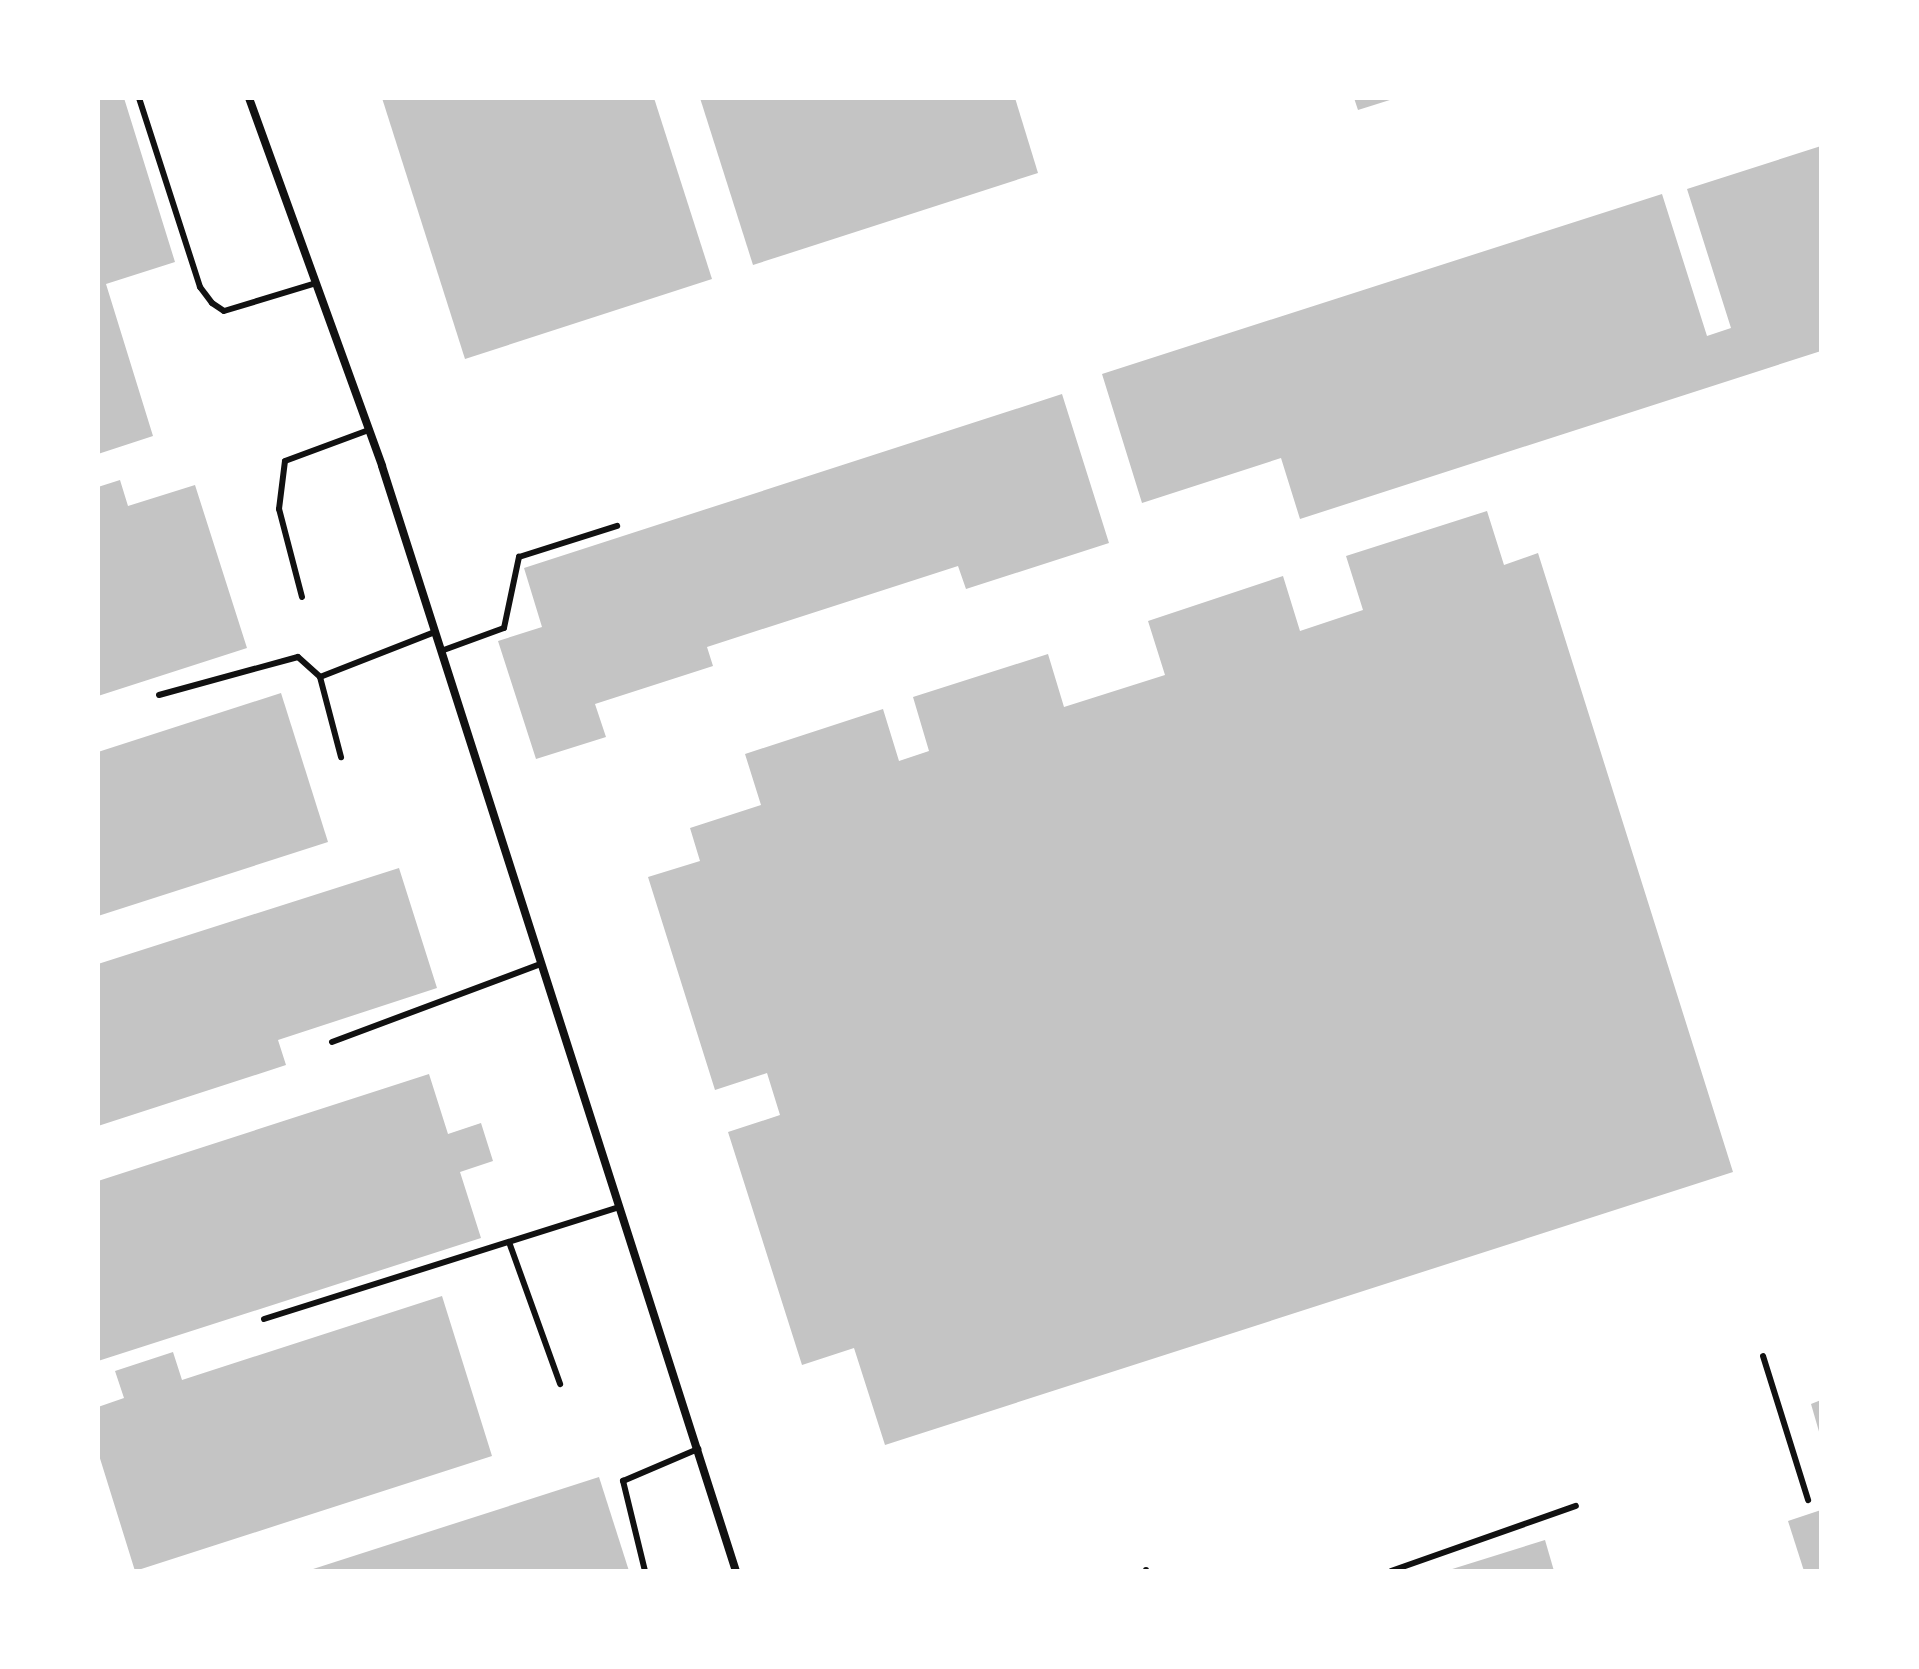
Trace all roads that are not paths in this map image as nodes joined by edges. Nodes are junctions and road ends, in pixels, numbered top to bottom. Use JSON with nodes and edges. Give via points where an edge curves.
{"nodes":[{"id":1,"x":139,"y":98,"type":"edge"},
{"id":2,"x":249,"y":98,"type":"edge"},
{"id":3,"x":316,"y":283,"type":"junction"},
{"id":4,"x":369,"y":430,"type":"junction"},
{"id":5,"x":617,"y":526,"type":"dead end"},
{"id":6,"x":302,"y":597,"type":"dead end"},
{"id":7,"x":435,"y":632,"type":"junction"},
{"id":8,"x":441,"y":651,"type":"junction"},
{"id":9,"x":320,"y":677,"type":"junction"},
{"id":10,"x":159,"y":695,"type":"dead end"},
{"id":11,"x":341,"y":757,"type":"dead end"},
{"id":12,"x":541,"y":964,"type":"junction"},
{"id":13,"x":332,"y":1042,"type":"dead end"},
{"id":14,"x":620,"y":1207,"type":"junction"},
{"id":15,"x":509,"y":1242,"type":"junction"},
{"id":16,"x":264,"y":1319,"type":"dead end"},
{"id":17,"x":1763,"y":1356,"type":"dead end"},
{"id":18,"x":560,"y":1384,"type":"dead end"},
{"id":19,"x":698,"y":1449,"type":"junction"},
{"id":20,"x":1808,"y":1500,"type":"dead end"},
{"id":21,"x":1576,"y":1506,"type":"dead end"},
{"id":22,"x":645,"y":1571,"type":"edge"},
{"id":23,"x":736,"y":1571,"type":"edge"},
{"id":24,"x":1391,"y":1571,"type":"edge"}],
"edges":[{"from":1,"to":3,"type":"lane","via":[[200,287],[212,303],[224,311]]},
{"from":2,"to":3,"type":"street"},
{"from":3,"to":4,"type":"street"},
{"from":4,"to":6,"type":"lane","via":[[285,461],[279,509]]},
{"from":4,"to":7,"type":"street"},
{"from":5,"to":8,"type":"lane","via":[[519,557],[504,628]]},
{"from":7,"to":8,"type":"street"},
{"from":7,"to":9,"type":"lane"},
{"from":8,"to":12,"type":"street"},
{"from":9,"to":10,"type":"lane","via":[[298,657],[281,657]]},
{"from":9,"to":11,"type":"lane"},
{"from":12,"to":13,"type":"lane"},
{"from":12,"to":14,"type":"street"},
{"from":14,"to":15,"type":"lane"},
{"from":14,"to":19,"type":"street"},
{"from":15,"to":16,"type":"lane"},
{"from":15,"to":18,"type":"lane"},
{"from":17,"to":20,"type":"lane"},
{"from":19,"to":22,"type":"lane","via":[[623,1481]]},
{"from":19,"to":23,"type":"street"},
{"from":21,"to":24,"type":"lane"}]}
